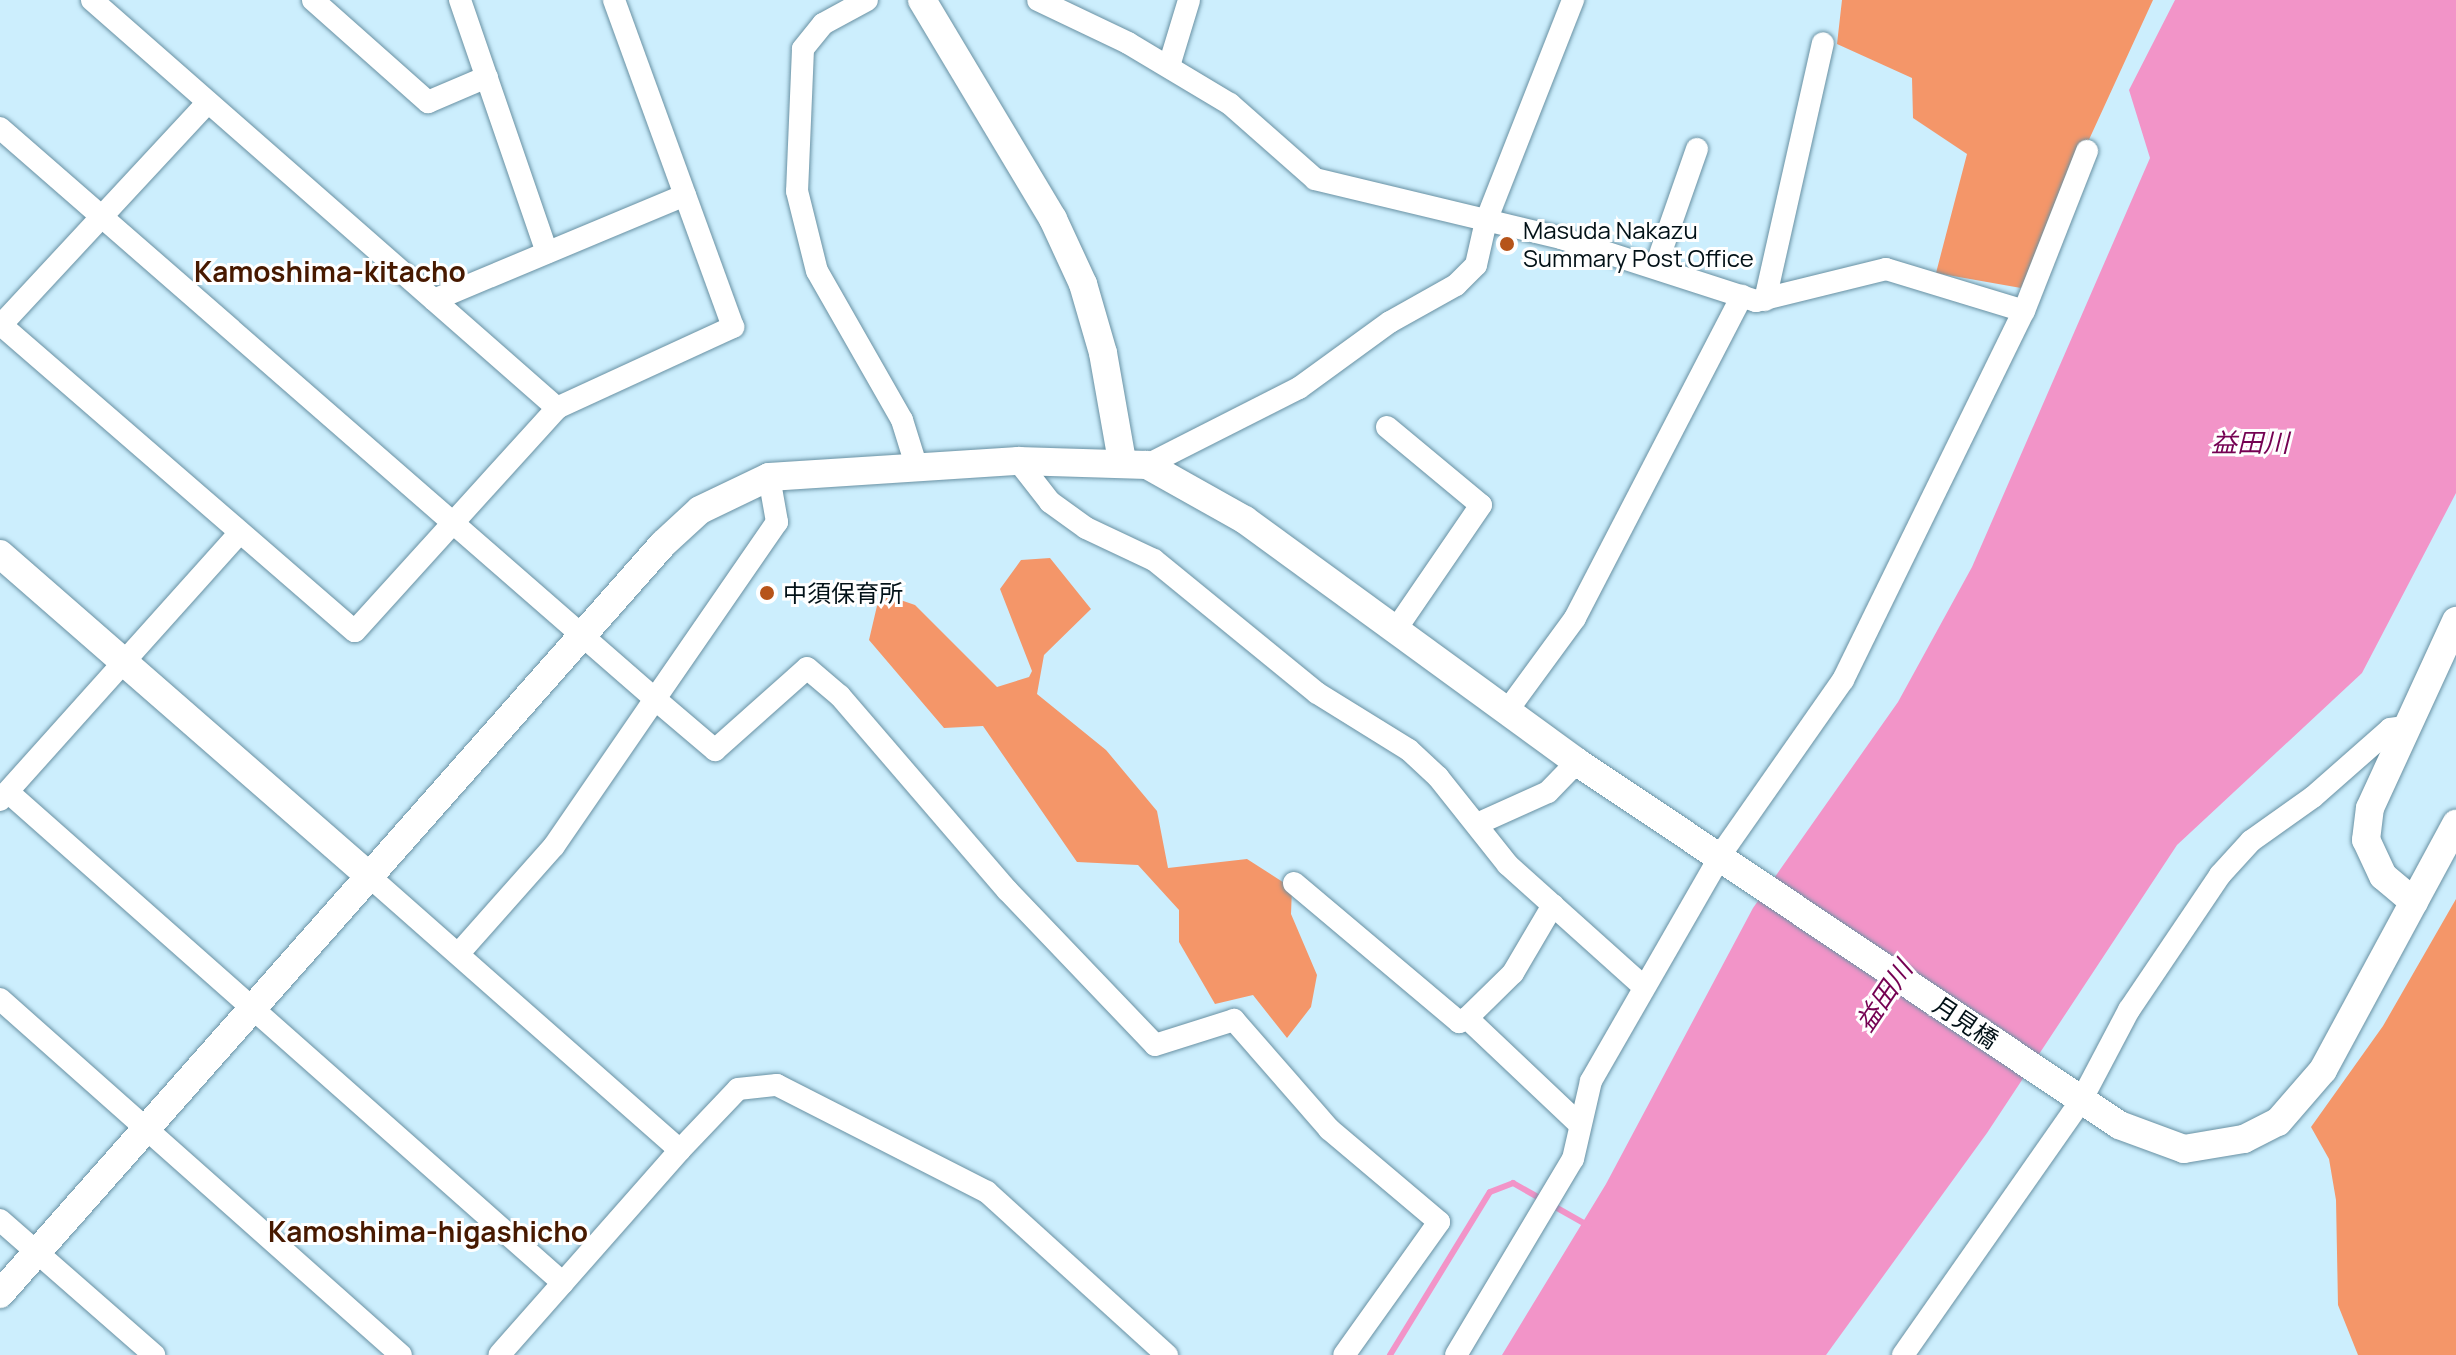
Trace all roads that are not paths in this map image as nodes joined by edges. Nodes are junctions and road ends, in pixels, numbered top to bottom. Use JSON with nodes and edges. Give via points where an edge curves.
{"nodes":[{"id":1,"x":313,"y":0,"type":"edge"},
{"id":2,"x":460,"y":0,"type":"edge"},
{"id":3,"x":614,"y":0,"type":"edge"},
{"id":4,"x":867,"y":0,"type":"edge"},
{"id":5,"x":922,"y":0,"type":"edge"},
{"id":6,"x":1038,"y":0,"type":"edge"},
{"id":7,"x":1189,"y":0,"type":"edge"},
{"id":8,"x":1573,"y":0,"type":"edge"},
{"id":9,"x":98,"y":2,"type":"edge"},
{"id":10,"x":1823,"y":43,"type":"dead end"},
{"id":11,"x":1169,"y":66,"type":"junction"},
{"id":12,"x":487,"y":77,"type":"junction"},
{"id":13,"x":208,"y":102,"type":"junction"},
{"id":14,"x":0,"y":128,"type":"edge"},
{"id":15,"x":1697,"y":149,"type":"dead end"},
{"id":16,"x":2087,"y":151,"type":"dead end"},
{"id":17,"x":685,"y":195,"type":"junction"},
{"id":18,"x":100,"y":219,"type":"junction"},
{"id":19,"x":1486,"y":221,"type":"junction"},
{"id":20,"x":547,"y":252,"type":"junction"},
{"id":21,"x":1656,"y":266,"type":"junction"},
{"id":22,"x":1742,"y":296,"type":"junction"},
{"id":23,"x":434,"y":300,"type":"junction"},
{"id":24,"x":1765,"y":300,"type":"junction"},
{"id":25,"x":2024,"y":311,"type":"junction"},
{"id":26,"x":0,"y":324,"type":"edge"},
{"id":27,"x":557,"y":408,"type":"junction"},
{"id":28,"x":1387,"y":427,"type":"dead end"},
{"id":29,"x":1018,"y":461,"type":"junction"},
{"id":30,"x":1134,"y":463,"type":"junction"},
{"id":31,"x":916,"y":465,"type":"junction"},
{"id":32,"x":769,"y":477,"type":"junction"},
{"id":33,"x":459,"y":523,"type":"junction"},
{"id":34,"x":238,"y":535,"type":"junction"},
{"id":35,"x":0,"y":554,"type":"edge"},
{"id":36,"x":2456,"y":621,"type":"edge"},
{"id":37,"x":1396,"y":629,"type":"junction"},
{"id":38,"x":583,"y":635,"type":"junction"},
{"id":39,"x":124,"y":662,"type":"junction"},
{"id":40,"x":655,"y":699,"type":"junction"},
{"id":41,"x":1507,"y":711,"type":"junction"},
{"id":42,"x":2405,"y":727,"type":"junction"},
{"id":43,"x":1577,"y":762,"type":"junction"},
{"id":44,"x":4,"y":796,"type":"edge"},
{"id":45,"x":1477,"y":824,"type":"junction"},
{"id":46,"x":2456,"y":824,"type":"edge"},
{"id":47,"x":1726,"y":847,"type":"dead end"},
{"id":48,"x":1713,"y":869,"type":"dead end"},
{"id":49,"x":370,"y":877,"type":"junction"},
{"id":50,"x":1294,"y":883,"type":"dead end"},
{"id":51,"x":2414,"y":902,"type":"junction"},
{"id":52,"x":1553,"y":905,"type":"junction"},
{"id":53,"x":458,"y":954,"type":"junction"},
{"id":54,"x":1643,"y":986,"type":"junction"},
{"id":55,"x":0,"y":999,"type":"edge"},
{"id":56,"x":255,"y":1009,"type":"junction"},
{"id":57,"x":1467,"y":1018,"type":"junction"},
{"id":58,"x":2076,"y":1095,"type":"junction"},
{"id":59,"x":1577,"y":1122,"type":"junction"},
{"id":60,"x":148,"y":1129,"type":"junction"},
{"id":61,"x":680,"y":1150,"type":"junction"},
{"id":62,"x":0,"y":1220,"type":"edge"},
{"id":63,"x":36,"y":1252,"type":"junction"},
{"id":64,"x":563,"y":1283,"type":"junction"},
{"id":65,"x":0,"y":1294,"type":"edge"},
{"id":66,"x":154,"y":1355,"type":"edge"},
{"id":67,"x":401,"y":1355,"type":"edge"},
{"id":68,"x":499,"y":1355,"type":"edge"},
{"id":69,"x":1167,"y":1355,"type":"edge"},
{"id":70,"x":1344,"y":1355,"type":"edge"},
{"id":71,"x":1456,"y":1355,"type":"edge"},
{"id":72,"x":1903,"y":1355,"type":"edge"}],
"edges":[{"from":1,"to":12,"type":"street","via":[[428,102]]},
{"from":2,"to":12,"type":"street"},
{"from":3,"to":17,"type":"street"},
{"from":4,"to":31,"type":"street","via":[[823,24],[803,49],[797,191],[817,271],[902,420]]},
{"from":5,"to":30,"type":"street","via":[[1053,219],[1083,284]]},
{"from":6,"to":11,"type":"street"},
{"from":7,"to":11,"type":"street"},
{"from":8,"to":19,"type":"street"},
{"from":9,"to":13,"type":"street"},
{"from":10,"to":24,"type":"street"},
{"from":11,"to":19,"type":"street","via":[[1230,104],[1315,179]]},
{"from":12,"to":20,"type":"street"},
{"from":13,"to":18,"type":"street"},
{"from":13,"to":23,"type":"street"},
{"from":14,"to":18,"type":"street"},
{"from":15,"to":21,"type":"street"},
{"from":16,"to":25,"type":"street"},
{"from":17,"to":20,"type":"street"},
{"from":17,"to":27,"type":"street","via":[[733,327]]},
{"from":18,"to":26,"type":"street"},
{"from":18,"to":33,"type":"street"},
{"from":19,"to":21,"type":"street"},
{"from":19,"to":30,"type":"street","via":[[1476,265],[1456,285],[1390,322],[1299,388]]},
{"from":20,"to":23,"type":"street"},
{"from":21,"to":22,"type":"street"},
{"from":22,"to":24,"type":"street"},
{"from":22,"to":41,"type":"street","via":[[1575,618]]},
{"from":23,"to":27,"type":"street"},
{"from":24,"to":25,"type":"street","via":[[1886,269]]},
{"from":25,"to":47,"type":"street","via":[[1843,680]]},
{"from":26,"to":34,"type":"street"},
{"from":27,"to":33,"type":"street"},
{"from":28,"to":37,"type":"street","via":[[1481,505]]},
{"from":29,"to":30,"type":"street"},
{"from":29,"to":31,"type":"street"},
{"from":29,"to":45,"type":"street","via":[[1050,502],[1086,528],[1154,560],[1317,693],[1409,750]]},
{"from":30,"to":37,"type":"street","name":"月見橋","via":[[1245,520]]},
{"from":31,"to":32,"type":"street"},
{"from":32,"to":38,"type":"street","via":[[700,510]]},
{"from":32,"to":40,"type":"street","via":[[777,522]]},
{"from":33,"to":34,"type":"street","via":[[355,631]]},
{"from":33,"to":38,"type":"street"},
{"from":34,"to":39,"type":"street"},
{"from":35,"to":39,"type":"street"},
{"from":36,"to":42,"type":"street"},
{"from":37,"to":41,"type":"street","name":"月見橋"},
{"from":38,"to":40,"type":"street"},
{"from":38,"to":49,"type":"street"},
{"from":39,"to":44,"type":"street"},
{"from":39,"to":49,"type":"street"},
{"from":40,"to":53,"type":"street","via":[[554,846]]},
{"from":40,"to":70,"type":"street","via":[[715,750],[807,668],[840,696],[1007,890],[1155,1045],[1234,1020],[1329,1129],[1439,1222]]},
{"from":41,"to":43,"type":"street","name":"月見橋"},
{"from":42,"to":51,"type":"street","via":[[2370,808],[2366,840],[2383,876]]},
{"from":42,"to":58,"type":"street","via":[[2390,729],[2313,797],[2251,841],[2220,875]]},
{"from":43,"to":45,"type":"street","via":[[1548,792]]},
{"from":43,"to":58,"type":"street","name":"月見橋"},
{"from":44,"to":56,"type":"street"},
{"from":45,"to":52,"type":"street"},
{"from":46,"to":51,"type":"street","name":"月見橋"},
{"from":48,"to":54,"type":"street"},
{"from":49,"to":53,"type":"street"},
{"from":49,"to":56,"type":"street"},
{"from":50,"to":57,"type":"street","via":[[1459,1022]]},
{"from":51,"to":58,"type":"street","name":"月見橋","via":[[2323,1070],[2278,1122],[2244,1139],[2184,1149],[2119,1125]]},
{"from":52,"to":54,"type":"street"},
{"from":52,"to":57,"type":"street","via":[[1513,973]]},
{"from":53,"to":61,"type":"street"},
{"from":54,"to":59,"type":"street","via":[[1591,1081]]},
{"from":55,"to":60,"type":"street"},
{"from":56,"to":60,"type":"street"},
{"from":56,"to":64,"type":"street"},
{"from":57,"to":59,"type":"street"},
{"from":58,"to":72,"type":"street"},
{"from":59,"to":71,"type":"street","via":[[1573,1159]]},
{"from":60,"to":63,"type":"street"},
{"from":60,"to":67,"type":"street"},
{"from":61,"to":64,"type":"street"},
{"from":61,"to":69,"type":"street","via":[[738,1089],[777,1085],[987,1192]]},
{"from":62,"to":63,"type":"street"},
{"from":63,"to":65,"type":"street"},
{"from":63,"to":66,"type":"street"},
{"from":64,"to":68,"type":"street"}]}
